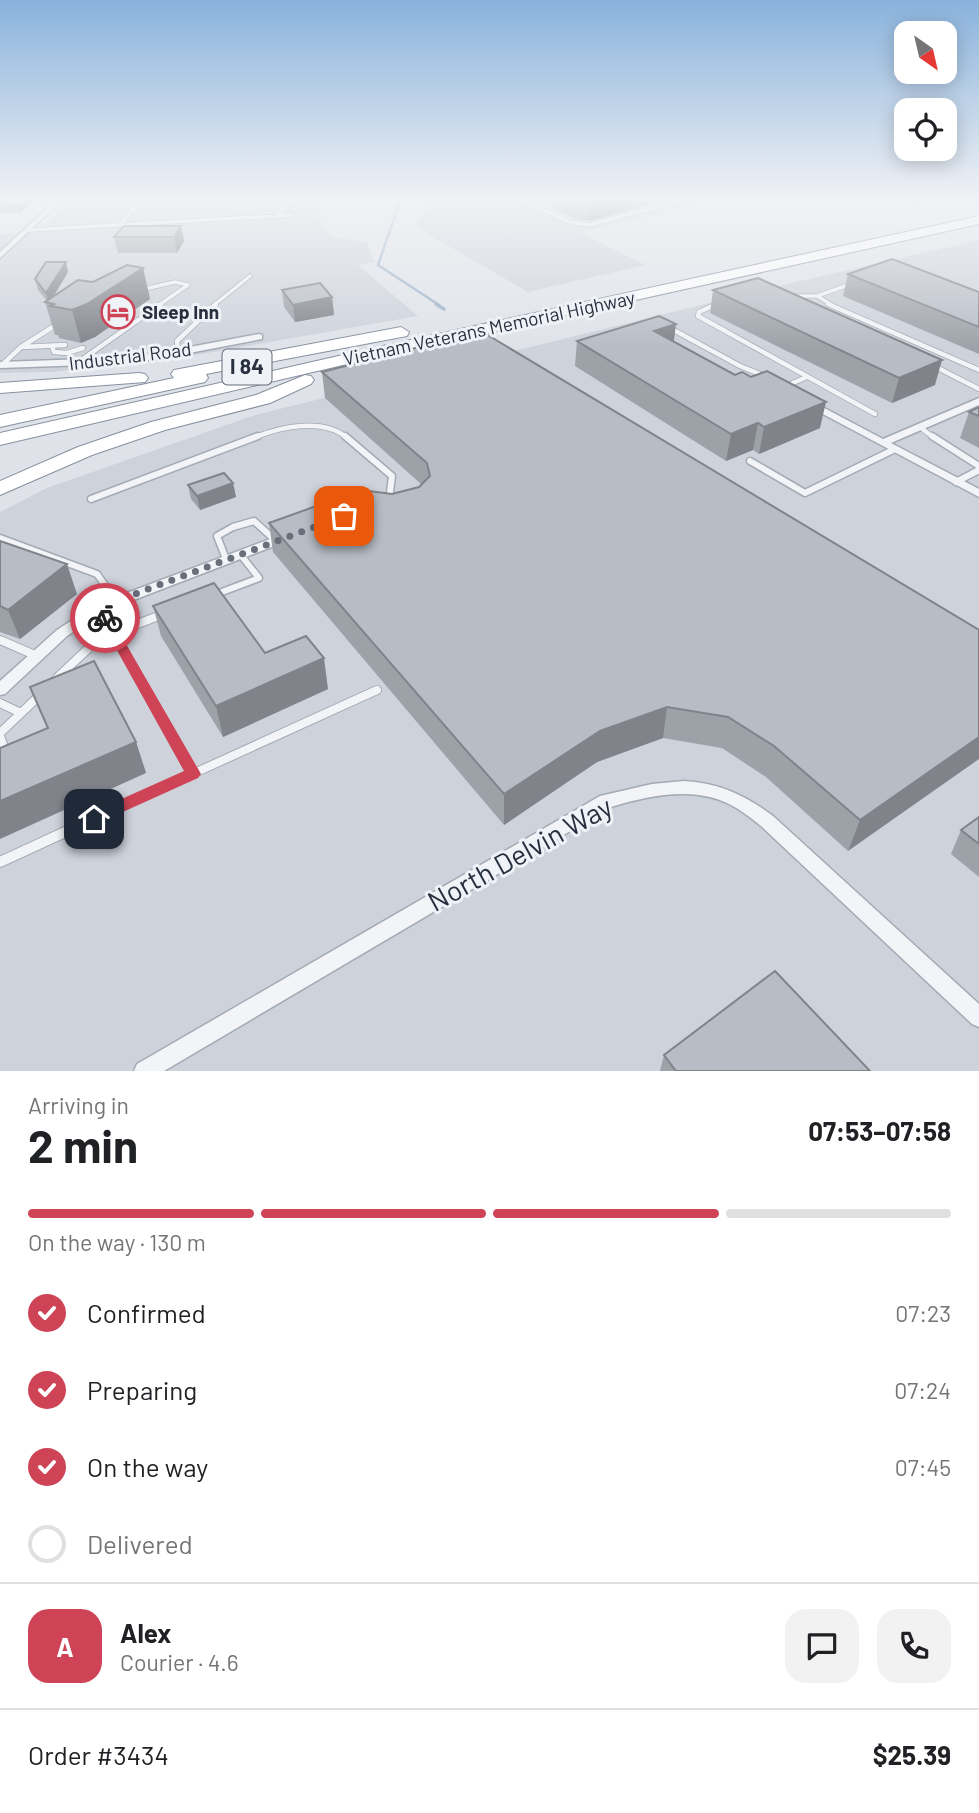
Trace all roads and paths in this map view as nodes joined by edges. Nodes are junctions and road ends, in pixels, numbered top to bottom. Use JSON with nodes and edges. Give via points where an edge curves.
{"nodes":[{"id":1,"x":800,"y":249,"type":"edge"},
{"id":2,"x":847,"y":249,"type":"edge"},
{"id":3,"x":250,"y":276,"type":"dead end"},
{"id":4,"x":861,"y":281,"type":"edge"},
{"id":5,"x":135,"y":291,"type":"edge"},
{"id":6,"x":790,"y":296,"type":"edge"},
{"id":7,"x":817,"y":296,"type":"junction"},
{"id":8,"x":724,"y":302,"type":"edge"},
{"id":9,"x":494,"y":314,"type":"junction"},
{"id":10,"x":64,"y":320,"type":"edge"},
{"id":11,"x":665,"y":326,"type":"edge"},
{"id":12,"x":259,"y":337,"type":"dead end"},
{"id":13,"x":65,"y":345,"type":"dead end"},
{"id":14,"x":52,"y":346,"type":"junction"},
{"id":15,"x":76,"y":346,"type":"dead end"},
{"id":16,"x":21,"y":347,"type":"junction"},
{"id":17,"x":83,"y":348,"type":"junction"},
{"id":18,"x":93,"y":350,"type":"junction"},
{"id":19,"x":936,"y":351,"type":"junction"},
{"id":20,"x":178,"y":352,"type":"junction"},
{"id":21,"x":924,"y":356,"type":"edge"},
{"id":22,"x":356,"y":357,"type":"junction"},
{"id":23,"x":77,"y":363,"type":"junction"},
{"id":24,"x":930,"y":364,"type":"edge"},
{"id":25,"x":1,"y":365,"type":"edge"},
{"id":26,"x":979,"y":370,"type":"edge"},
{"id":27,"x":807,"y":377,"type":"junction"},
{"id":28,"x":788,"y":385,"type":"junction"},
{"id":29,"x":0,"y":388,"type":"edge"},
{"id":30,"x":979,"y":389,"type":"edge"},
{"id":31,"x":979,"y":401,"type":"edge"},
{"id":32,"x":875,"y":414,"type":"dead end"},
{"id":33,"x":0,"y":421,"type":"edge"},
{"id":34,"x":920,"y":427,"type":"junction"},
{"id":35,"x":0,"y":439,"type":"edge"},
{"id":36,"x":883,"y":443,"type":"junction"},
{"id":37,"x":895,"y":450,"type":"junction"},
{"id":38,"x":750,"y":461,"type":"dead end"},
{"id":39,"x":979,"y":468,"type":"edge"},
{"id":40,"x":956,"y":482,"type":"junction"},
{"id":41,"x":0,"y":489,"type":"edge"},
{"id":42,"x":979,"y":494,"type":"edge"},
{"id":43,"x":91,"y":499,"type":"dead end"},
{"id":44,"x":383,"y":502,"type":"edge"},
{"id":45,"x":301,"y":532,"type":"edge"},
{"id":46,"x":0,"y":538,"type":"edge"},
{"id":47,"x":276,"y":541,"type":"junction"},
{"id":48,"x":240,"y":554,"type":"junction"},
{"id":49,"x":226,"y":559,"type":"junction"},
{"id":50,"x":210,"y":596,"type":"edge"},
{"id":51,"x":116,"y":601,"type":"junction"},
{"id":52,"x":100,"y":608,"type":"junction"},
{"id":53,"x":174,"y":610,"type":"edge"},
{"id":54,"x":75,"y":624,"type":"junction"},
{"id":55,"x":114,"y":633,"type":"junction"},
{"id":56,"x":0,"y":640,"type":"edge"},
{"id":57,"x":37,"y":656,"type":"junction"},
{"id":58,"x":0,"y":690,"type":"edge"},
{"id":59,"x":377,"y":690,"type":"dead end"},
{"id":60,"x":0,"y":703,"type":"edge"},
{"id":61,"x":21,"y":713,"type":"junction"},
{"id":62,"x":0,"y":735,"type":"edge"},
{"id":63,"x":0,"y":756,"type":"edge"},
{"id":64,"x":193,"y":774,"type":"junction"},
{"id":65,"x":0,"y":862,"type":"edge"},
{"id":66,"x":979,"y":1017,"type":"edge"},
{"id":67,"x":144,"y":1071,"type":"edge"}],
"edges":[{"from":1,"to":9,"type":"highway","name":"Vietnam Veterans Memorial Highway","number":"I 84"},
{"from":2,"to":22,"type":"highway","name":"Vietnam Veterans Memorial Highway","number":"I 84"},
{"from":3,"to":20,"type":"lane","via":[[177,341]]},
{"from":4,"to":7,"type":"lane"},
{"from":5,"to":18,"type":"lane","via":[[175,282],[188,285]]},
{"from":6,"to":7,"type":"lane"},
{"from":7,"to":19,"type":"lane"},
{"from":8,"to":27,"type":"lane","via":[[705,307],[698,316]]},
{"from":9,"to":29,"type":"highway","via":[[179,374]]},
{"from":9,"to":33,"type":"highway","name":"Vietnam Veterans Memorial Highway","number":"I 84"},
{"from":10,"to":16,"type":"lane"},
{"from":11,"to":28,"type":"lane","via":[[740,366]]},
{"from":12,"to":20,"type":"street","name":"Industrial Road"},
{"from":13,"to":14,"type":"lane"},
{"from":14,"to":16,"type":"lane"},
{"from":14,"to":17,"type":"lane","via":[[59,353]]},
{"from":15,"to":17,"type":"lane"},
{"from":16,"to":25,"type":"lane"},
{"from":17,"to":18,"type":"lane"},
{"from":18,"to":23,"type":"lane"},
{"from":19,"to":21,"type":"lane"},
{"from":19,"to":26,"type":"lane"},
{"from":20,"to":23,"type":"street","name":"Industrial Road"},
{"from":22,"to":35,"type":"highway","name":"Vietnam Veterans Memorial Highway","number":"I 84"},
{"from":22,"to":41,"type":"highway","via":[[263,399],[133,435]]},
{"from":23,"to":25,"type":"street","name":"Industrial Road"},
{"from":24,"to":30,"type":"lane"},
{"from":27,"to":28,"type":"lane"},
{"from":27,"to":32,"type":"lane"},
{"from":28,"to":36,"type":"street","via":[[797,397]]},
{"from":31,"to":34,"type":"street"},
{"from":34,"to":36,"type":"street"},
{"from":34,"to":39,"type":"lane"},
{"from":36,"to":37,"type":"street"},
{"from":37,"to":38,"type":"lane","via":[[806,494]]},
{"from":37,"to":40,"type":"street"},
{"from":39,"to":40,"type":"lane"},
{"from":40,"to":42,"type":"street"},
{"from":43,"to":44,"type":"lane","via":[[273,430],[325,426],[337,429],[392,475]]},
{"from":45,"to":47,"type":"street"},
{"from":46,"to":51,"type":"lane","via":[[97,574]]},
{"from":47,"to":48,"type":"street"},
{"from":47,"to":49,"type":"lane","via":[[254,521],[233,527],[217,536]]},
{"from":48,"to":49,"type":"street"},
{"from":48,"to":50,"type":"lane","via":[[258,578]]},
{"from":49,"to":51,"type":"street"},
{"from":51,"to":52,"type":"street"},
{"from":52,"to":54,"type":"street"},
{"from":52,"to":55,"type":"lane"},
{"from":53,"to":55,"type":"lane"},
{"from":54,"to":57,"type":"street"},
{"from":54,"to":61,"type":"lane","via":[[92,645]]},
{"from":55,"to":64,"type":"lane"},
{"from":56,"to":57,"type":"lane"},
{"from":57,"to":58,"type":"street"},
{"from":59,"to":64,"type":"lane"},
{"from":60,"to":61,"type":"lane"},
{"from":61,"to":62,"type":"lane"},
{"from":62,"to":63,"type":"lane","via":[[6,753]]},
{"from":64,"to":65,"type":"lane"},
{"from":66,"to":67,"type":"street","name":"North Delvin Way","via":[[767,821],[730,797],[691,787],[655,788],[606,801]]}]}
